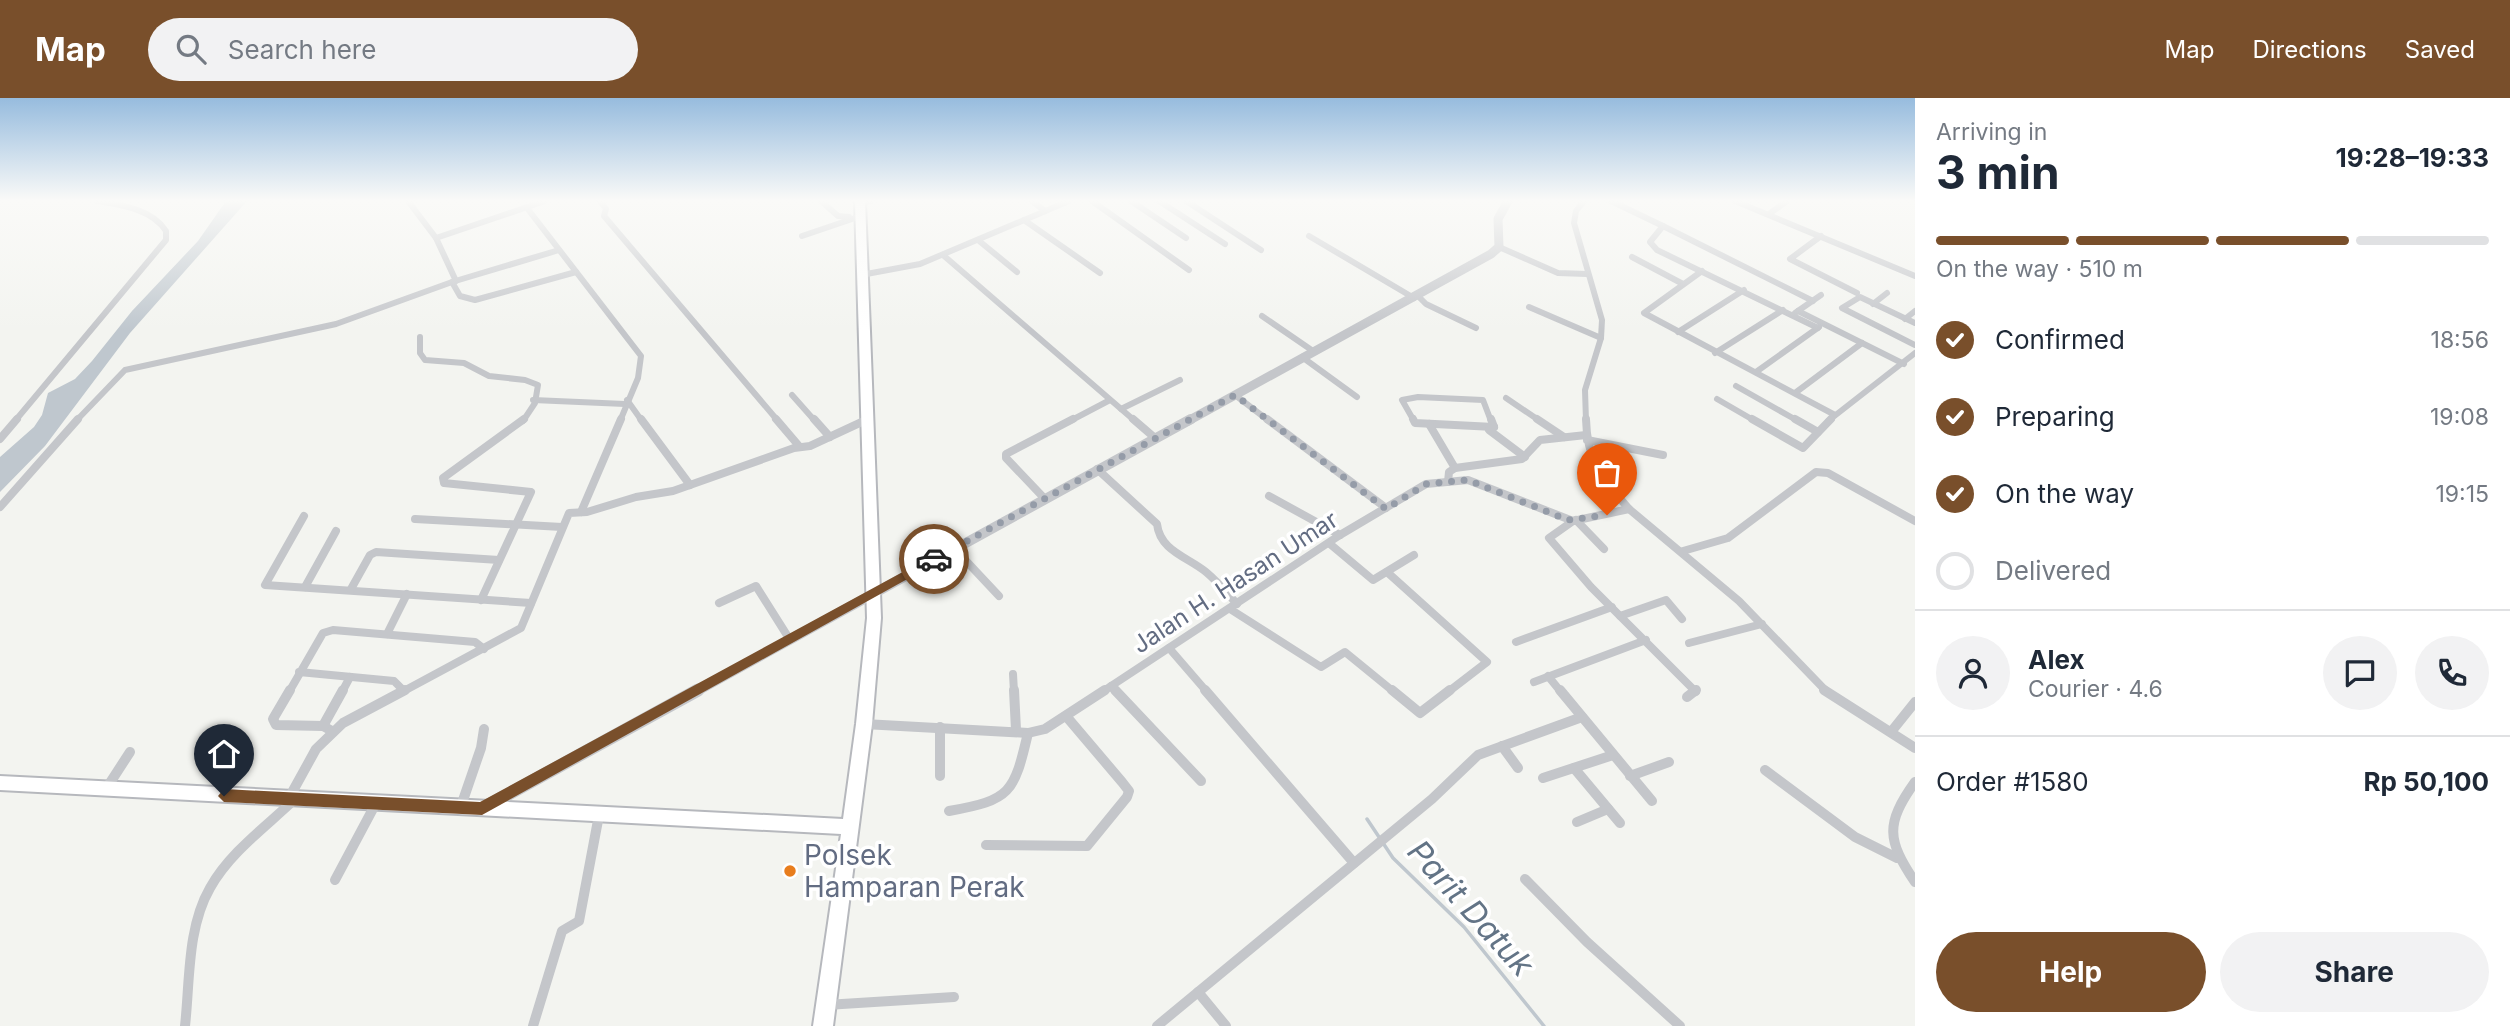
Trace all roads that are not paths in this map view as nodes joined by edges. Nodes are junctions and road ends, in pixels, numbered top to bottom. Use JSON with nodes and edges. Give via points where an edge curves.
{"nodes":[{"id":1,"x":162,"y":244,"type":"edge"},
{"id":2,"x":439,"y":244,"type":"edge"},
{"id":3,"x":555,"y":244,"type":"edge"},
{"id":4,"x":628,"y":244,"type":"edge"},
{"id":5,"x":861,"y":244,"type":"edge"},
{"id":6,"x":968,"y":244,"type":"edge"},
{"id":7,"x":983,"y":244,"type":"edge"},
{"id":8,"x":1059,"y":244,"type":"edge"},
{"id":9,"x":1153,"y":244,"type":"edge"},
{"id":10,"x":1252,"y":244,"type":"edge"},
{"id":11,"x":1323,"y":244,"type":"edge"},
{"id":12,"x":1579,"y":244,"type":"edge"},
{"id":13,"x":1651,"y":244,"type":"edge"},
{"id":14,"x":1700,"y":244,"type":"edge"},
{"id":15,"x":1810,"y":244,"type":"edge"},
{"id":16,"x":1841,"y":244,"type":"edge"},
{"id":17,"x":1499,"y":247,"type":"joint"},
{"id":18,"x":559,"y":250,"type":"junction"},
{"id":19,"x":1261,"y":250,"type":"dead end"},
{"id":20,"x":943,"y":255,"type":"junction"},
{"id":21,"x":1632,"y":257,"type":"dead end"},
{"id":22,"x":1189,"y":270,"type":"dead end"},
{"id":23,"x":1702,"y":271,"type":"junction"},
{"id":24,"x":576,"y":272,"type":"junction"},
{"id":25,"x":1017,"y":272,"type":"dead end"},
{"id":26,"x":1100,"y":273,"type":"dead end"},
{"id":27,"x":1587,"y":274,"type":"junction"},
{"id":28,"x":861,"y":275,"type":"junction"},
{"id":29,"x":1915,"y":276,"type":"edge"},
{"id":30,"x":454,"y":282,"type":"junction"},
{"id":31,"x":1683,"y":284,"type":"junction"},
{"id":32,"x":1744,"y":290,"type":"junction"},
{"id":33,"x":1857,"y":293,"type":"dead end"},
{"id":34,"x":1887,"y":293,"type":"dead end"},
{"id":35,"x":1821,"y":295,"type":"dead end"},
{"id":36,"x":1415,"y":297,"type":"junction"},
{"id":37,"x":1813,"y":301,"type":"junction"},
{"id":38,"x":1873,"y":304,"type":"junction"},
{"id":39,"x":1529,"y":307,"type":"dead end"},
{"id":40,"x":1783,"y":310,"type":"junction"},
{"id":41,"x":1915,"y":311,"type":"edge"},
{"id":42,"x":1795,"y":313,"type":"junction"},
{"id":43,"x":1262,"y":317,"type":"dead end"},
{"id":44,"x":1905,"y":319,"type":"junction"},
{"id":45,"x":1915,"y":323,"type":"edge"},
{"id":46,"x":1821,"y":326,"type":"junction"},
{"id":47,"x":1476,"y":328,"type":"dead end"},
{"id":48,"x":1678,"y":332,"type":"junction"},
{"id":49,"x":420,"y":337,"type":"dead end"},
{"id":50,"x":1601,"y":338,"type":"junction"},
{"id":51,"x":1862,"y":343,"type":"junction"},
{"id":52,"x":1915,"y":345,"type":"edge"},
{"id":53,"x":1313,"y":351,"type":"junction"},
{"id":54,"x":1715,"y":353,"type":"junction"},
{"id":55,"x":1915,"y":353,"type":"edge"},
{"id":56,"x":1302,"y":357,"type":"junction"},
{"id":57,"x":1904,"y":364,"type":"junction"},
{"id":58,"x":1756,"y":372,"type":"junction"},
{"id":59,"x":1180,"y":380,"type":"dead end"},
{"id":60,"x":1736,"y":386,"type":"dead end"},
{"id":61,"x":1795,"y":393,"type":"junction"},
{"id":62,"x":792,"y":395,"type":"dead end"},
{"id":63,"x":1235,"y":395,"type":"junction"},
{"id":64,"x":1357,"y":397,"type":"dead end"},
{"id":65,"x":1506,"y":398,"type":"dead end"},
{"id":66,"x":1717,"y":399,"type":"dead end"},
{"id":67,"x":533,"y":400,"type":"junction"},
{"id":68,"x":1110,"y":400,"type":"junction"},
{"id":69,"x":626,"y":402,"type":"junction"},
{"id":70,"x":1121,"y":410,"type":"junction"},
{"id":71,"x":1835,"y":415,"type":"junction"},
{"id":72,"x":866,"y":420,"type":"junction"},
{"id":73,"x":1429,"y":424,"type":"junction"},
{"id":74,"x":1494,"y":426,"type":"junction"},
{"id":75,"x":1818,"y":432,"type":"junction"},
{"id":76,"x":830,"y":437,"type":"junction"},
{"id":77,"x":1564,"y":437,"type":"junction"},
{"id":78,"x":1155,"y":438,"type":"junction"},
{"id":79,"x":1587,"y":438,"type":"junction"},
{"id":80,"x":0,"y":439,"type":"edge"},
{"id":81,"x":799,"y":446,"type":"junction"},
{"id":82,"x":1663,"y":455,"type":"dead end"},
{"id":83,"x":1525,"y":457,"type":"junction"},
{"id":84,"x":1455,"y":468,"type":"junction"},
{"id":85,"x":1097,"y":469,"type":"junction"},
{"id":86,"x":1448,"y":482,"type":"junction"},
{"id":87,"x":690,"y":485,"type":"junction"},
{"id":88,"x":1269,"y":496,"type":"dead end"},
{"id":89,"x":1044,"y":498,"type":"junction"},
{"id":90,"x":0,"y":507,"type":"edge"},
{"id":91,"x":1386,"y":509,"type":"junction"},
{"id":92,"x":1629,"y":509,"type":"junction"},
{"id":93,"x":581,"y":512,"type":"junction"},
{"id":94,"x":304,"y":516,"type":"dead end"},
{"id":95,"x":415,"y":519,"type":"dead end"},
{"id":96,"x":1574,"y":521,"type":"junction"},
{"id":97,"x":1915,"y":521,"type":"edge"},
{"id":98,"x":517,"y":524,"type":"junction"},
{"id":99,"x":562,"y":527,"type":"junction"},
{"id":100,"x":336,"y":531,"type":"dead end"},
{"id":101,"x":1340,"y":535,"type":"junction"},
{"id":102,"x":1330,"y":544,"type":"junction"},
{"id":103,"x":954,"y":548,"type":"junction"},
{"id":104,"x":1604,"y":549,"type":"dead end"},
{"id":105,"x":1683,"y":551,"type":"junction"},
{"id":106,"x":1414,"y":555,"type":"dead end"},
{"id":107,"x":499,"y":560,"type":"junction"},
{"id":108,"x":1387,"y":572,"type":"junction"},
{"id":109,"x":305,"y":587,"type":"junction"},
{"id":110,"x":351,"y":589,"type":"junction"},
{"id":111,"x":873,"y":592,"type":"junction"},
{"id":112,"x":407,"y":594,"type":"junction"},
{"id":113,"x":999,"y":596,"type":"dead end"},
{"id":114,"x":481,"y":600,"type":"junction"},
{"id":115,"x":531,"y":603,"type":"junction"},
{"id":116,"x":719,"y":603,"type":"dead end"},
{"id":117,"x":1233,"y":607,"type":"junction"},
{"id":118,"x":1612,"y":607,"type":"junction"},
{"id":119,"x":1620,"y":616,"type":"junction"},
{"id":120,"x":1682,"y":619,"type":"dead end"},
{"id":121,"x":1762,"y":624,"type":"junction"},
{"id":122,"x":387,"y":634,"type":"junction"},
{"id":123,"x":790,"y":640,"type":"junction"},
{"id":124,"x":1646,"y":640,"type":"junction"},
{"id":125,"x":1516,"y":642,"type":"dead end"},
{"id":126,"x":1689,"y":643,"type":"dead end"},
{"id":127,"x":1169,"y":648,"type":"junction"},
{"id":128,"x":484,"y":649,"type":"junction"},
{"id":129,"x":299,"y":672,"type":"junction"},
{"id":130,"x":1013,"y":674,"type":"dead end"},
{"id":131,"x":350,"y":677,"type":"junction"},
{"id":132,"x":1548,"y":677,"type":"junction"},
{"id":133,"x":1534,"y":682,"type":"dead end"},
{"id":134,"x":1111,"y":686,"type":"junction"},
{"id":135,"x":402,"y":689,"type":"junction"},
{"id":136,"x":1687,"y":697,"type":"dead end"},
{"id":137,"x":1915,"y":702,"type":"edge"},
{"id":138,"x":1066,"y":716,"type":"junction"},
{"id":139,"x":1582,"y":717,"type":"junction"},
{"id":140,"x":864,"y":724,"type":"junction"},
{"id":141,"x":940,"y":727,"type":"junction"},
{"id":142,"x":328,"y":728,"type":"junction"},
{"id":143,"x":484,"y":729,"type":"dead end"},
{"id":144,"x":1016,"y":730,"type":"junction"},
{"id":145,"x":1891,"y":732,"type":"junction"},
{"id":146,"x":1028,"y":733,"type":"junction"},
{"id":147,"x":1503,"y":746,"type":"junction"},
{"id":148,"x":1915,"y":748,"type":"edge"},
{"id":149,"x":130,"y":752,"type":"dead end"},
{"id":150,"x":1613,"y":755,"type":"junction"},
{"id":151,"x":1669,"y":762,"type":"dead end"},
{"id":152,"x":1518,"y":768,"type":"dead end"},
{"id":153,"x":1574,"y":768,"type":"junction"},
{"id":154,"x":1765,"y":769,"type":"dead end"},
{"id":155,"x":940,"y":776,"type":"dead end"},
{"id":156,"x":1630,"y":776,"type":"junction"},
{"id":157,"x":1543,"y":778,"type":"dead end"},
{"id":158,"x":1201,"y":781,"type":"dead end"},
{"id":159,"x":1915,"y":782,"type":"edge"},
{"id":160,"x":0,"y":783,"type":"edge"},
{"id":161,"x":106,"y":789,"type":"junction"},
{"id":162,"x":293,"y":798,"type":"junction"},
{"id":163,"x":1652,"y":801,"type":"dead end"},
{"id":164,"x":375,"y":805,"type":"junction"},
{"id":165,"x":482,"y":808,"type":"junction"},
{"id":166,"x":460,"y":809,"type":"junction"},
{"id":167,"x":1608,"y":809,"type":"junction"},
{"id":168,"x":949,"y":811,"type":"dead end"},
{"id":169,"x":599,"y":815,"type":"junction"},
{"id":170,"x":1577,"y":822,"type":"dead end"},
{"id":171,"x":1620,"y":823,"type":"dead end"},
{"id":172,"x":849,"y":827,"type":"junction"},
{"id":173,"x":986,"y":845,"type":"dead end"},
{"id":174,"x":1897,"y":858,"type":"junction"},
{"id":175,"x":1354,"y":863,"type":"junction"},
{"id":176,"x":1525,"y":879,"type":"dead end"},
{"id":177,"x":335,"y":880,"type":"dead end"},
{"id":178,"x":1915,"y":882,"type":"edge"},
{"id":179,"x":1198,"y":992,"type":"junction"},
{"id":180,"x":954,"y":997,"type":"dead end"},
{"id":181,"x":826,"y":1005,"type":"junction"},
{"id":182,"x":185,"y":1026,"type":"edge"},
{"id":183,"x":533,"y":1026,"type":"edge"},
{"id":184,"x":823,"y":1026,"type":"edge"},
{"id":185,"x":1157,"y":1026,"type":"edge"},
{"id":186,"x":1226,"y":1026,"type":"edge"},
{"id":187,"x":1680,"y":1026,"type":"edge"}],
"edges":[{"from":1,"to":80,"type":"street"},
{"from":2,"to":30,"type":"street"},
{"from":3,"to":18,"type":"street"},
{"from":4,"to":81,"type":"street"},
{"from":5,"to":28,"type":"main road"},
{"from":6,"to":20,"type":"street"},
{"from":7,"to":25,"type":"street"},
{"from":8,"to":26,"type":"street"},
{"from":9,"to":22,"type":"street"},
{"from":10,"to":19,"type":"street"},
{"from":11,"to":36,"type":"street"},
{"from":12,"to":27,"type":"street"},
{"from":13,"to":23,"type":"street"},
{"from":14,"to":37,"type":"street"},
{"from":15,"to":33,"type":"street","via":[[1790,259]]},
{"from":16,"to":29,"type":"street"},
{"from":17,"to":27,"type":"street","via":[[1558,273]]},
{"from":17,"to":36,"type":"street"},
{"from":18,"to":24,"type":"street"},
{"from":18,"to":30,"type":"street"},
{"from":20,"to":28,"type":"street"},
{"from":20,"to":68,"type":"street"},
{"from":21,"to":31,"type":"street"},
{"from":23,"to":31,"type":"street"},
{"from":23,"to":32,"type":"street"},
{"from":24,"to":30,"type":"street","via":[[475,300],[460,296]]},
{"from":24,"to":69,"type":"street","via":[[641,356],[638,378]]},
{"from":27,"to":50,"type":"street","via":[[1602,320]]},
{"from":28,"to":72,"type":"main road"},
{"from":30,"to":90,"type":"street","via":[[336,324],[123,371]]},
{"from":31,"to":48,"type":"street","via":[[1644,313]]},
{"from":32,"to":40,"type":"street"},
{"from":32,"to":48,"type":"street"},
{"from":34,"to":38,"type":"street"},
{"from":35,"to":37,"type":"street"},
{"from":36,"to":47,"type":"street"},
{"from":36,"to":53,"type":"street"},
{"from":37,"to":42,"type":"street"},
{"from":38,"to":44,"type":"street"},
{"from":38,"to":52,"type":"street","via":[[1857,297],[1842,308]]},
{"from":39,"to":50,"type":"street"},
{"from":40,"to":42,"type":"street"},
{"from":40,"to":54,"type":"street"},
{"from":41,"to":44,"type":"street"},
{"from":42,"to":46,"type":"street"},
{"from":43,"to":53,"type":"street"},
{"from":44,"to":45,"type":"street"},
{"from":46,"to":51,"type":"street"},
{"from":46,"to":58,"type":"street"},
{"from":48,"to":54,"type":"street"},
{"from":49,"to":67,"type":"street","via":[[425,360],[464,363],[473,372],[491,377],[533,381],[538,385]]},
{"from":50,"to":79,"type":"street","via":[[1585,390]]},
{"from":51,"to":57,"type":"street"},
{"from":51,"to":61,"type":"street"},
{"from":53,"to":56,"type":"street"},
{"from":54,"to":58,"type":"street"},
{"from":55,"to":57,"type":"street"},
{"from":56,"to":63,"type":"street"},
{"from":56,"to":64,"type":"street"},
{"from":57,"to":71,"type":"street"},
{"from":58,"to":61,"type":"street"},
{"from":59,"to":70,"type":"street"},
{"from":60,"to":75,"type":"street"},
{"from":61,"to":71,"type":"street"},
{"from":62,"to":76,"type":"street"},
{"from":63,"to":78,"type":"street"},
{"from":63,"to":91,"type":"street"},
{"from":65,"to":77,"type":"street"},
{"from":66,"to":75,"type":"street","via":[[1798,447],[1806,447]]},
{"from":67,"to":69,"type":"street"},
{"from":67,"to":98,"type":"street","via":[[512,431],[453,468],[442,480],[531,492]]},
{"from":68,"to":70,"type":"street"},
{"from":68,"to":89,"type":"street","via":[[1006,454]]},
{"from":69,"to":87,"type":"street"},
{"from":69,"to":93,"type":"street"},
{"from":70,"to":78,"type":"street"},
{"from":71,"to":75,"type":"street"},
{"from":72,"to":76,"type":"street"},
{"from":72,"to":111,"type":"main road"},
{"from":73,"to":74,"type":"street"},
{"from":73,"to":74,"type":"street","via":[[1412,422],[1402,400],[1483,400]]},
{"from":73,"to":84,"type":"street"},
{"from":74,"to":83,"type":"street","via":[[1489,430],[1493,435]]},
{"from":76,"to":81,"type":"street"},
{"from":77,"to":79,"type":"street"},
{"from":77,"to":83,"type":"street","via":[[1536,442]]},
{"from":78,"to":85,"type":"street"},
{"from":79,"to":82,"type":"street"},
{"from":79,"to":92,"type":"street","via":[[1603,484]]},
{"from":81,"to":87,"type":"street"},
{"from":83,"to":84,"type":"street"},
{"from":84,"to":86,"type":"street"},
{"from":85,"to":89,"type":"street"},
{"from":85,"to":117,"type":"street","via":[[1157,524],[1158,534],[1167,544],[1203,569]]},
{"from":86,"to":91,"type":"street","name":"Jalan H. Hasan Umar","via":[[1426,484]]},
{"from":86,"to":96,"type":"street","name":"Jalan H. Hasan Umar","via":[[1468,480]]},
{"from":87,"to":93,"type":"street"},
{"from":88,"to":101,"type":"street"},
{"from":89,"to":103,"type":"street"},
{"from":91,"to":101,"type":"street","name":"Jalan H. Hasan Umar"},
{"from":92,"to":96,"type":"street"},
{"from":92,"to":105,"type":"street"},
{"from":93,"to":99,"type":"street","via":[[569,513]]},
{"from":94,"to":109,"type":"street","via":[[265,583]]},
{"from":95,"to":98,"type":"street"},
{"from":96,"to":104,"type":"street"},
{"from":96,"to":118,"type":"street","via":[[1549,538]]},
{"from":97,"to":105,"type":"street","via":[[1828,473],[1816,472],[1728,538]]},
{"from":98,"to":99,"type":"street"},
{"from":98,"to":107,"type":"street"},
{"from":99,"to":115,"type":"street"},
{"from":100,"to":109,"type":"street"},
{"from":101,"to":102,"type":"street","name":"Jalan H. Hasan Umar"},
{"from":102,"to":108,"type":"street","via":[[1370,579]]},
{"from":102,"to":117,"type":"street","name":"Jalan H. Hasan Umar"},
{"from":103,"to":111,"type":"street"},
{"from":103,"to":113,"type":"street"},
{"from":105,"to":121,"type":"street"},
{"from":106,"to":108,"type":"street"},
{"from":107,"to":110,"type":"street","via":[[376,552]]},
{"from":107,"to":114,"type":"street"},
{"from":108,"to":117,"type":"street","via":[[1487,662],[1420,713],[1345,652],[1321,667]]},
{"from":109,"to":110,"type":"street"},
{"from":110,"to":112,"type":"street"},
{"from":111,"to":123,"type":"street"},
{"from":111,"to":140,"type":"main road"},
{"from":112,"to":114,"type":"street"},
{"from":112,"to":122,"type":"street"},
{"from":114,"to":115,"type":"street"},
{"from":115,"to":128,"type":"street","via":[[521,628]]},
{"from":116,"to":123,"type":"street","via":[[756,586]]},
{"from":117,"to":127,"type":"street","name":"Jalan H. Hasan Umar"},
{"from":118,"to":119,"type":"street"},
{"from":118,"to":125,"type":"street"},
{"from":119,"to":120,"type":"street","via":[[1666,600]]},
{"from":119,"to":124,"type":"street"},
{"from":121,"to":126,"type":"street"},
{"from":121,"to":145,"type":"street","via":[[1823,689]]},
{"from":122,"to":128,"type":"street","via":[[474,642]]},
{"from":122,"to":129,"type":"street","via":[[323,633]]},
{"from":123,"to":165,"type":"street"},
{"from":124,"to":132,"type":"street"},
{"from":124,"to":136,"type":"street","via":[[1698,691]]},
{"from":127,"to":134,"type":"street","name":"Jalan H. Hasan Umar"},
{"from":127,"to":175,"type":"street"},
{"from":128,"to":135,"type":"street"},
{"from":129,"to":131,"type":"street"},
{"from":129,"to":142,"type":"street","via":[[275,712],[274,723]]},
{"from":130,"to":144,"type":"street"},
{"from":131,"to":135,"type":"street","via":[[394,681]]},
{"from":131,"to":142,"type":"street"},
{"from":132,"to":133,"type":"street"},
{"from":132,"to":139,"type":"street"},
{"from":134,"to":138,"type":"street","name":"Jalan H. Hasan Umar"},
{"from":134,"to":158,"type":"street"},
{"from":135,"to":142,"type":"street"},
{"from":137,"to":145,"type":"street"},
{"from":138,"to":146,"type":"street","name":"Jalan H. Hasan Umar"},
{"from":138,"to":173,"type":"street","via":[[1125,784],[1127,797],[1087,846]]},
{"from":139,"to":147,"type":"street"},
{"from":139,"to":150,"type":"street"},
{"from":140,"to":141,"type":"street"},
{"from":140,"to":172,"type":"main road"},
{"from":141,"to":144,"type":"street"},
{"from":141,"to":155,"type":"street"},
{"from":142,"to":162,"type":"street"},
{"from":143,"to":166,"type":"street"},
{"from":144,"to":146,"type":"street"},
{"from":145,"to":148,"type":"street"},
{"from":146,"to":168,"type":"street","via":[[1020,767],[1006,795],[993,804]]},
{"from":147,"to":152,"type":"street"},
{"from":147,"to":175,"type":"street","via":[[1478,755]]},
{"from":149,"to":161,"type":"street"},
{"from":150,"to":153,"type":"street"},
{"from":150,"to":156,"type":"street"},
{"from":151,"to":156,"type":"street"},
{"from":153,"to":157,"type":"street"},
{"from":153,"to":167,"type":"street"},
{"from":154,"to":174,"type":"street","via":[[1855,837]]},
{"from":156,"to":163,"type":"street"},
{"from":159,"to":174,"type":"street","via":[[1893,813]]},
{"from":160,"to":161,"type":"main road"},
{"from":161,"to":162,"type":"main road"},
{"from":162,"to":164,"type":"main road"},
{"from":162,"to":182,"type":"street","via":[[224,869],[205,898],[197,921]]},
{"from":164,"to":166,"type":"main road"},
{"from":164,"to":177,"type":"street"},
{"from":165,"to":166,"type":"main road"},
{"from":165,"to":169,"type":"main road"},
{"from":167,"to":170,"type":"street"},
{"from":167,"to":171,"type":"street"},
{"from":169,"to":172,"type":"main road"},
{"from":169,"to":183,"type":"street","via":[[580,917],[578,923],[562,931]]},
{"from":172,"to":181,"type":"main road"},
{"from":174,"to":178,"type":"street"},
{"from":175,"to":179,"type":"street"},
{"from":176,"to":187,"type":"street"},
{"from":179,"to":185,"type":"street"},
{"from":179,"to":186,"type":"street"},
{"from":180,"to":181,"type":"street"},
{"from":181,"to":184,"type":"main road"}]}
